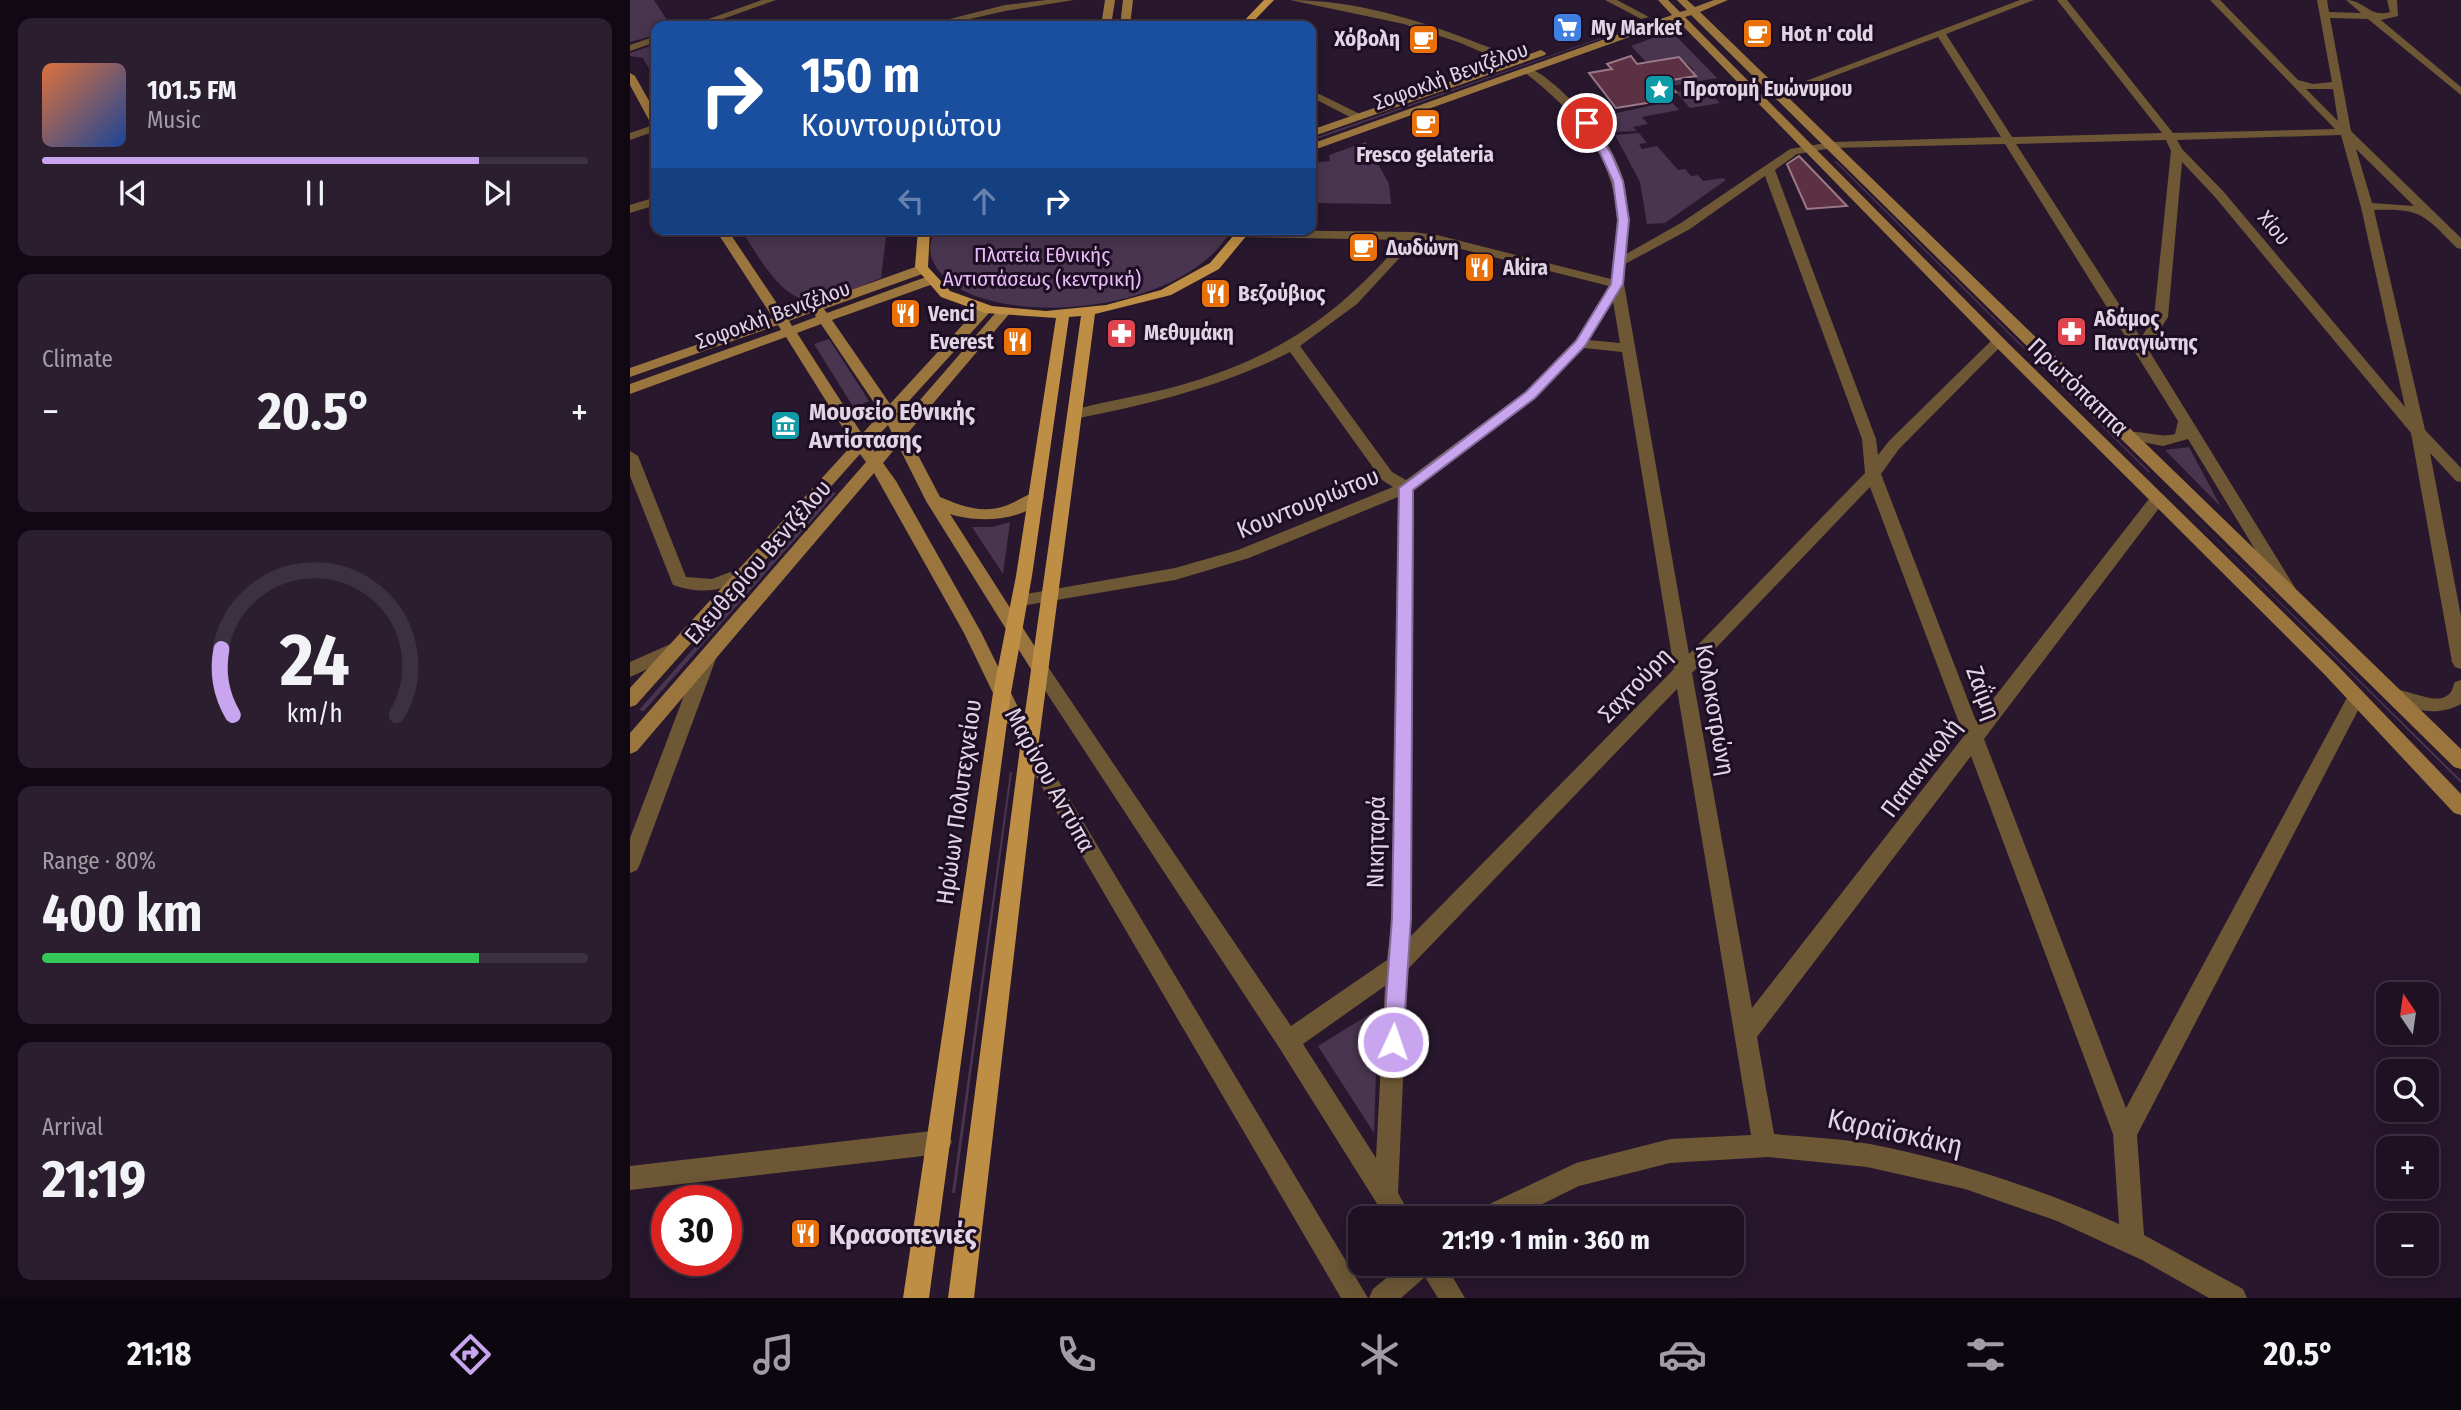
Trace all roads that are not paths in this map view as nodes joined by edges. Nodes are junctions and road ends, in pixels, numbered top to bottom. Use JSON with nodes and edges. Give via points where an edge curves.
{"nodes":[{"id":1,"x":771,"y":0,"type":"edge"},
{"id":2,"x":1069,"y":0,"type":"edge"},
{"id":3,"x":1110,"y":0,"type":"edge"},
{"id":4,"x":1128,"y":0,"type":"edge"},
{"id":5,"x":1269,"y":0,"type":"edge"},
{"id":6,"x":1295,"y":0,"type":"edge"},
{"id":7,"x":1610,"y":0,"type":"edge"},
{"id":8,"x":1723,"y":0,"type":"edge"},
{"id":9,"x":2029,"y":0,"type":"edge"},
{"id":10,"x":2062,"y":0,"type":"edge"},
{"id":11,"x":2215,"y":0,"type":"edge"},
{"id":12,"x":2322,"y":0,"type":"edge"},
{"id":13,"x":2351,"y":0,"type":"edge"},
{"id":14,"x":2392,"y":0,"type":"edge"},
{"id":15,"x":1681,"y":5,"type":"edge"},
{"id":16,"x":2324,"y":15,"type":"junction"},
{"id":17,"x":1644,"y":17,"type":"junction"},
{"id":18,"x":2372,"y":17,"type":"junction"},
{"id":19,"x":709,"y":21,"type":"edge"},
{"id":20,"x":949,"y":21,"type":"edge"},
{"id":21,"x":1107,"y":21,"type":"edge"},
{"id":22,"x":1126,"y":21,"type":"edge"},
{"id":23,"x":1249,"y":21,"type":"edge"},
{"id":24,"x":1940,"y":33,"type":"junction"},
{"id":25,"x":651,"y":41,"type":"edge"},
{"id":26,"x":630,"y":48,"type":"edge"},
{"id":27,"x":1514,"y":62,"type":"junction"},
{"id":28,"x":1528,"y":70,"type":"junction"},
{"id":29,"x":630,"y":76,"type":"edge"},
{"id":30,"x":2295,"y":83,"type":"junction"},
{"id":31,"x":2339,"y":85,"type":"junction"},
{"id":32,"x":2461,"y":92,"type":"edge"},
{"id":33,"x":1779,"y":93,"type":"junction"},
{"id":34,"x":1316,"y":96,"type":"edge"},
{"id":35,"x":651,"y":116,"type":"edge"},
{"id":36,"x":1358,"y":117,"type":"junction"},
{"id":37,"x":651,"y":127,"type":"edge"},
{"id":38,"x":1316,"y":132,"type":"edge"},
{"id":39,"x":2346,"y":132,"type":"junction"},
{"id":40,"x":630,"y":137,"type":"edge"},
{"id":41,"x":2170,"y":138,"type":"junction"},
{"id":42,"x":2009,"y":142,"type":"junction"},
{"id":43,"x":1832,"y":145,"type":"junction"},
{"id":44,"x":1316,"y":146,"type":"edge"},
{"id":45,"x":1810,"y":148,"type":"junction"},
{"id":46,"x":2177,"y":151,"type":"junction"},
{"id":47,"x":1768,"y":168,"type":"junction"},
{"id":48,"x":651,"y":203,"type":"edge"},
{"id":49,"x":2367,"y":207,"type":"junction"},
{"id":50,"x":630,"y":209,"type":"edge"},
{"id":51,"x":2427,"y":212,"type":"junction"},
{"id":52,"x":1316,"y":233,"type":"edge"},
{"id":53,"x":725,"y":235,"type":"edge"},
{"id":54,"x":921,"y":235,"type":"edge"},
{"id":55,"x":1242,"y":235,"type":"edge"},
{"id":56,"x":1413,"y":236,"type":"junction"},
{"id":57,"x":2461,"y":245,"type":"edge"},
{"id":58,"x":1619,"y":262,"type":"junction"},
{"id":59,"x":927,"y":275,"type":"junction"},
{"id":60,"x":1617,"y":284,"type":"junction"},
{"id":61,"x":985,"y":309,"type":"junction"},
{"id":62,"x":820,"y":313,"type":"junction"},
{"id":63,"x":1003,"y":313,"type":"junction"},
{"id":64,"x":1088,"y":314,"type":"junction"},
{"id":65,"x":1063,"y":315,"type":"junction"},
{"id":66,"x":785,"y":326,"type":"junction"},
{"id":67,"x":1999,"y":341,"type":"junction"},
{"id":68,"x":1580,"y":343,"type":"junction"},
{"id":69,"x":1291,"y":344,"type":"junction"},
{"id":70,"x":1628,"y":348,"type":"junction"},
{"id":71,"x":2141,"y":349,"type":"junction"},
{"id":72,"x":630,"y":373,"type":"edge"},
{"id":73,"x":630,"y":389,"type":"edge"},
{"id":74,"x":889,"y":413,"type":"junction"},
{"id":75,"x":1075,"y":414,"type":"junction"},
{"id":76,"x":2185,"y":423,"type":"junction"},
{"id":77,"x":2418,"y":432,"type":"junction"},
{"id":78,"x":900,"y":436,"type":"junction"},
{"id":79,"x":2131,"y":436,"type":"junction"},
{"id":80,"x":861,"y":442,"type":"junction"},
{"id":81,"x":630,"y":456,"type":"edge"},
{"id":82,"x":876,"y":463,"type":"junction"},
{"id":83,"x":1873,"y":474,"type":"junction"},
{"id":84,"x":2461,"y":477,"type":"edge"},
{"id":85,"x":1406,"y":488,"type":"junction"},
{"id":86,"x":1036,"y":497,"type":"junction"},
{"id":87,"x":2158,"y":499,"type":"junction"},
{"id":88,"x":934,"y":501,"type":"junction"},
{"id":89,"x":743,"y":573,"type":"junction"},
{"id":90,"x":2290,"y":593,"type":"junction"},
{"id":91,"x":1049,"y":597,"type":"junction"},
{"id":92,"x":1021,"y":600,"type":"junction"},
{"id":93,"x":1015,"y":632,"type":"junction"},
{"id":94,"x":675,"y":649,"type":"junction"},
{"id":95,"x":708,"y":656,"type":"junction"},
{"id":96,"x":2461,"y":662,"type":"edge"},
{"id":97,"x":1040,"y":669,"type":"junction"},
{"id":98,"x":630,"y":670,"type":"edge"},
{"id":99,"x":1682,"y":670,"type":"junction"},
{"id":100,"x":1002,"y":693,"type":"junction"},
{"id":101,"x":2395,"y":695,"type":"junction"},
{"id":102,"x":2356,"y":697,"type":"junction"},
{"id":103,"x":630,"y":700,"type":"edge"},
{"id":104,"x":2458,"y":700,"type":"edge"},
{"id":105,"x":1974,"y":740,"type":"junction"},
{"id":106,"x":630,"y":746,"type":"edge"},
{"id":107,"x":1029,"y":748,"type":"junction"},
{"id":108,"x":2461,"y":761,"type":"edge"},
{"id":109,"x":2461,"y":807,"type":"edge"},
{"id":110,"x":630,"y":864,"type":"edge"},
{"id":111,"x":1397,"y":965,"type":"junction"},
{"id":112,"x":1747,"y":1032,"type":"junction"},
{"id":113,"x":1287,"y":1041,"type":"junction"},
{"id":114,"x":2125,"y":1134,"type":"junction"},
{"id":115,"x":940,"y":1142,"type":"junction"},
{"id":116,"x":1764,"y":1145,"type":"junction"},
{"id":117,"x":630,"y":1178,"type":"edge"},
{"id":118,"x":1386,"y":1196,"type":"junction"},
{"id":119,"x":1392,"y":1206,"type":"edge"},
{"id":120,"x":1511,"y":1206,"type":"edge"},
{"id":121,"x":2132,"y":1240,"type":"junction"},
{"id":122,"x":1407,"y":1276,"type":"edge"},
{"id":123,"x":1438,"y":1276,"type":"edge"},
{"id":124,"x":916,"y":1298,"type":"edge"},
{"id":125,"x":961,"y":1298,"type":"edge"},
{"id":126,"x":1355,"y":1298,"type":"edge"},
{"id":127,"x":1382,"y":1298,"type":"edge"},
{"id":128,"x":1452,"y":1298,"type":"edge"},
{"id":129,"x":2234,"y":1298,"type":"edge"}],
"edges":[{"from":1,"to":19,"type":"street"},
{"from":2,"to":20,"type":"street"},
{"from":3,"to":21,"type":"street"},
{"from":4,"to":22,"type":"street"},
{"from":5,"to":23,"type":"main road"},
{"from":6,"to":27,"type":"street","via":[[1415,23]]},
{"from":7,"to":17,"type":"street"},
{"from":8,"to":15,"type":"street","name":"Σοφοκλή Βενιζέλου"},
{"from":9,"to":24,"type":"street"},
{"from":10,"to":41,"type":"street","name":"Χίου"},
{"from":11,"to":30,"type":"street"},
{"from":12,"to":16,"type":"street"},
{"from":13,"to":18,"type":"street"},
{"from":14,"to":18,"type":"street","via":[[2395,14]]},
{"from":15,"to":17,"type":"street","name":"Σοφοκλή Βενιζέλου"},
{"from":15,"to":28,"type":"street","name":"Σοφοκλή Βενιζέλου"},
{"from":15,"to":33,"type":"street","name":"Πρωτόπαππα"},
{"from":15,"to":45,"type":"street","name":"Πρωτόπαππα"},
{"from":16,"to":18,"type":"street"},
{"from":16,"to":31,"type":"street"},
{"from":17,"to":27,"type":"street","name":"Σοφοκλή Βενιζέλου"},
{"from":18,"to":32,"type":"street"},
{"from":24,"to":33,"type":"street"},
{"from":24,"to":42,"type":"street"},
{"from":25,"to":26,"type":"street"},
{"from":27,"to":36,"type":"street","name":"Σοφοκλή Βενιζέλου"},
{"from":28,"to":44,"type":"street","name":"Σοφοκλή Βενιζέλου"},
{"from":28,"to":58,"type":"street","name":"Κουντουριώτου","via":[[1584,120],[1606,155],[1618,181],[1623,220]]},
{"from":29,"to":35,"type":"street"},
{"from":30,"to":31,"type":"street"},
{"from":30,"to":39,"type":"street"},
{"from":31,"to":39,"type":"street"},
{"from":33,"to":43,"type":"street","name":"Πρωτόπαππα"},
{"from":34,"to":36,"type":"street"},
{"from":36,"to":38,"type":"street","name":"Σοφοκλή Βενιζέλου"},
{"from":37,"to":40,"type":"street"},
{"from":39,"to":41,"type":"street"},
{"from":39,"to":49,"type":"street"},
{"from":39,"to":51,"type":"street"},
{"from":41,"to":42,"type":"street"},
{"from":41,"to":46,"type":"street","name":"Χίου"},
{"from":42,"to":43,"type":"street"},
{"from":42,"to":71,"type":"street"},
{"from":43,"to":45,"type":"street"},
{"from":43,"to":79,"type":"street","name":"Πρωτόπαππα"},
{"from":45,"to":47,"type":"street","via":[[1794,151]]},
{"from":45,"to":67,"type":"street","name":"Πρωτόπαππα"},
{"from":46,"to":71,"type":"street","via":[[2161,317]]},
{"from":46,"to":77,"type":"street","name":"Χίου"},
{"from":47,"to":58,"type":"street","via":[[1637,255]]},
{"from":47,"to":83,"type":"street","name":"Ζαΐμη","via":[[1869,439]]},
{"from":48,"to":50,"type":"street"},
{"from":49,"to":51,"type":"street","via":[[2393,205]]},
{"from":49,"to":77,"type":"street"},
{"from":51,"to":57,"type":"street"},
{"from":52,"to":56,"type":"street"},
{"from":53,"to":66,"type":"street","name":"Μαρίνου Αντύπα"},
{"from":54,"to":59,"type":"main road","via":[[918,245]]},
{"from":55,"to":64,"type":"main road","via":[[1226,256],[1202,275],[1133,304]]},
{"from":56,"to":60,"type":"street"},
{"from":56,"to":69,"type":"street","via":[[1341,312]]},
{"from":58,"to":60,"type":"street","name":"Κουντουριώτου"},
{"from":59,"to":61,"type":"main road","via":[[952,297]]},
{"from":59,"to":62,"type":"street","name":"Σοφοκλή Βενιζέλου"},
{"from":60,"to":68,"type":"street","name":"Κουντουριώτου"},
{"from":60,"to":70,"type":"street","name":"Κολοκοτρώνη"},
{"from":61,"to":63,"type":"main road"},
{"from":61,"to":74,"type":"street","name":"Ελευθερίου Βενιζέλου"},
{"from":62,"to":66,"type":"street","name":"Σοφοκλή Βενιζέλου"},
{"from":62,"to":74,"type":"street","name":"Μαρίνου Αντύπα"},
{"from":63,"to":65,"type":"main road"},
{"from":63,"to":78,"type":"street","name":"Ελευθερίου Βενιζέλου"},
{"from":64,"to":65,"type":"main road"},
{"from":64,"to":75,"type":"main road"},
{"from":65,"to":86,"type":"main road","name":"Ηρώων Πολυτεχνείου"},
{"from":66,"to":72,"type":"street","name":"Σοφοκλή Βενιζέλου"},
{"from":66,"to":73,"type":"street","name":"Σοφοκλή Βενιζέλου"},
{"from":66,"to":80,"type":"street","name":"Μαρίνου Αντύπα"},
{"from":67,"to":83,"type":"street","name":"Σαχτούρη","via":[[1894,445]]},
{"from":67,"to":87,"type":"street","name":"Πρωτόπαππα"},
{"from":68,"to":70,"type":"street"},
{"from":68,"to":85,"type":"street","name":"Κουντουριώτου","via":[[1530,395]]},
{"from":69,"to":75,"type":"street","via":[[1189,388]]},
{"from":69,"to":85,"type":"street","via":[[1387,476]]},
{"from":70,"to":99,"type":"street","name":"Κολοκοτρώνη"},
{"from":71,"to":76,"type":"street"},
{"from":74,"to":78,"type":"street","name":"Μαρίνου Αντύπα"},
{"from":74,"to":80,"type":"street","name":"Ελευθερίου Βενιζέλου"},
{"from":75,"to":91,"type":"main road"},
{"from":76,"to":79,"type":"street","via":[[2182,437],[2170,442]]},
{"from":76,"to":90,"type":"street"},
{"from":77,"to":84,"type":"street","name":"Χίου"},
{"from":77,"to":96,"type":"street"},
{"from":78,"to":82,"type":"street","name":"Ελευθερίου Βενιζέλου"},
{"from":78,"to":88,"type":"street","name":"Μαρίνου Αντύπα"},
{"from":79,"to":90,"type":"street","name":"Πρωτόπαππα"},
{"from":80,"to":82,"type":"street","name":"Μαρίνου Αντύπα"},
{"from":80,"to":89,"type":"street","name":"Ελευθερίου Βενιζέλου"},
{"from":81,"to":89,"type":"street","via":[[679,581],[699,588]]},
{"from":82,"to":95,"type":"street","name":"Ελευθερίου Βενιζέλου"},
{"from":82,"to":100,"type":"street","name":"Μαρίνου Αντύπα"},
{"from":83,"to":99,"type":"street","name":"Σαχτούρη"},
{"from":83,"to":105,"type":"street","name":"Ζαΐμη"},
{"from":85,"to":91,"type":"street","name":"Κουντουριώτου","via":[[1243,554],[1175,574]]},
{"from":85,"to":111,"type":"street","name":"Νικηταρά","via":[[1402,918]]},
{"from":86,"to":88,"type":"street","via":[[1016,508],[978,517]]},
{"from":86,"to":92,"type":"main road","name":"Ηρώων Πολυτεχνείου"},
{"from":87,"to":102,"type":"street","name":"Πρωτόπαππα"},
{"from":87,"to":105,"type":"street","name":"Παπανικολή"},
{"from":88,"to":93,"type":"street","name":"Μαρίνου Αντύπα"},
{"from":89,"to":94,"type":"street","name":"Ελευθερίου Βενιζέλου"},
{"from":90,"to":101,"type":"street","name":"Πρωτόπαππα"},
{"from":91,"to":92,"type":"street","name":"Κουντουριώτου"},
{"from":91,"to":97,"type":"main road"},
{"from":92,"to":93,"type":"main road","name":"Ηρώων Πολυτεχνείου"},
{"from":93,"to":97,"type":"street","name":"Μαρίνου Αντύπα"},
{"from":93,"to":100,"type":"main road","name":"Ηρώων Πολυτεχνείου"},
{"from":94,"to":98,"type":"street"},
{"from":94,"to":103,"type":"street","name":"Ελευθερίου Βενιζέλου"},
{"from":95,"to":106,"type":"street","name":"Ελευθερίου Βενιζέλου"},
{"from":95,"to":110,"type":"street"},
{"from":97,"to":107,"type":"main road"},
{"from":97,"to":113,"type":"street","name":"Μαρίνου Αντύπα"},
{"from":99,"to":111,"type":"street","name":"Σαχτούρη"},
{"from":99,"to":112,"type":"street","name":"Κολοκοτρώνη"},
{"from":100,"to":107,"type":"street","name":"Μαρίνου Αντύπα"},
{"from":100,"to":115,"type":"main road","name":"Ηρώων Πολυτεχνείου"},
{"from":101,"to":104,"type":"street","via":[[2419,704],[2446,706]]},
{"from":101,"to":108,"type":"street","name":"Πρωτόπαππα"},
{"from":102,"to":109,"type":"street","name":"Πρωτόπαππα"},
{"from":102,"to":114,"type":"street"},
{"from":105,"to":112,"type":"street","name":"Παπανικολή"},
{"from":105,"to":114,"type":"street","name":"Ζαΐμη"},
{"from":107,"to":125,"type":"main road"},
{"from":107,"to":126,"type":"street","name":"Μαρίνου Αντύπα"},
{"from":111,"to":113,"type":"street","name":"Σαχτούρη"},
{"from":111,"to":118,"type":"street","name":"Νικηταρά"},
{"from":112,"to":116,"type":"street","name":"Κολοκοτρώνη"},
{"from":113,"to":118,"type":"street","name":"Μαρίνου Αντύπα"},
{"from":114,"to":121,"type":"street","name":"Ζαΐμη"},
{"from":115,"to":117,"type":"street"},
{"from":115,"to":124,"type":"main road","name":"Ηρώων Πολυτεχνείου"},
{"from":116,"to":120,"type":"street","name":"Καραϊσκάκη","via":[[1625,1160],[1564,1178]]},
{"from":116,"to":121,"type":"street","name":"Καραϊσκάκη","via":[[1840,1149],[1904,1162],[2040,1202]]},
{"from":118,"to":119,"type":"street","name":"Μαρίνου Αντύπα"},
{"from":121,"to":129,"type":"street","name":"Καραϊσκάκη"},
{"from":122,"to":127,"type":"street"},
{"from":123,"to":128,"type":"street"}]}
